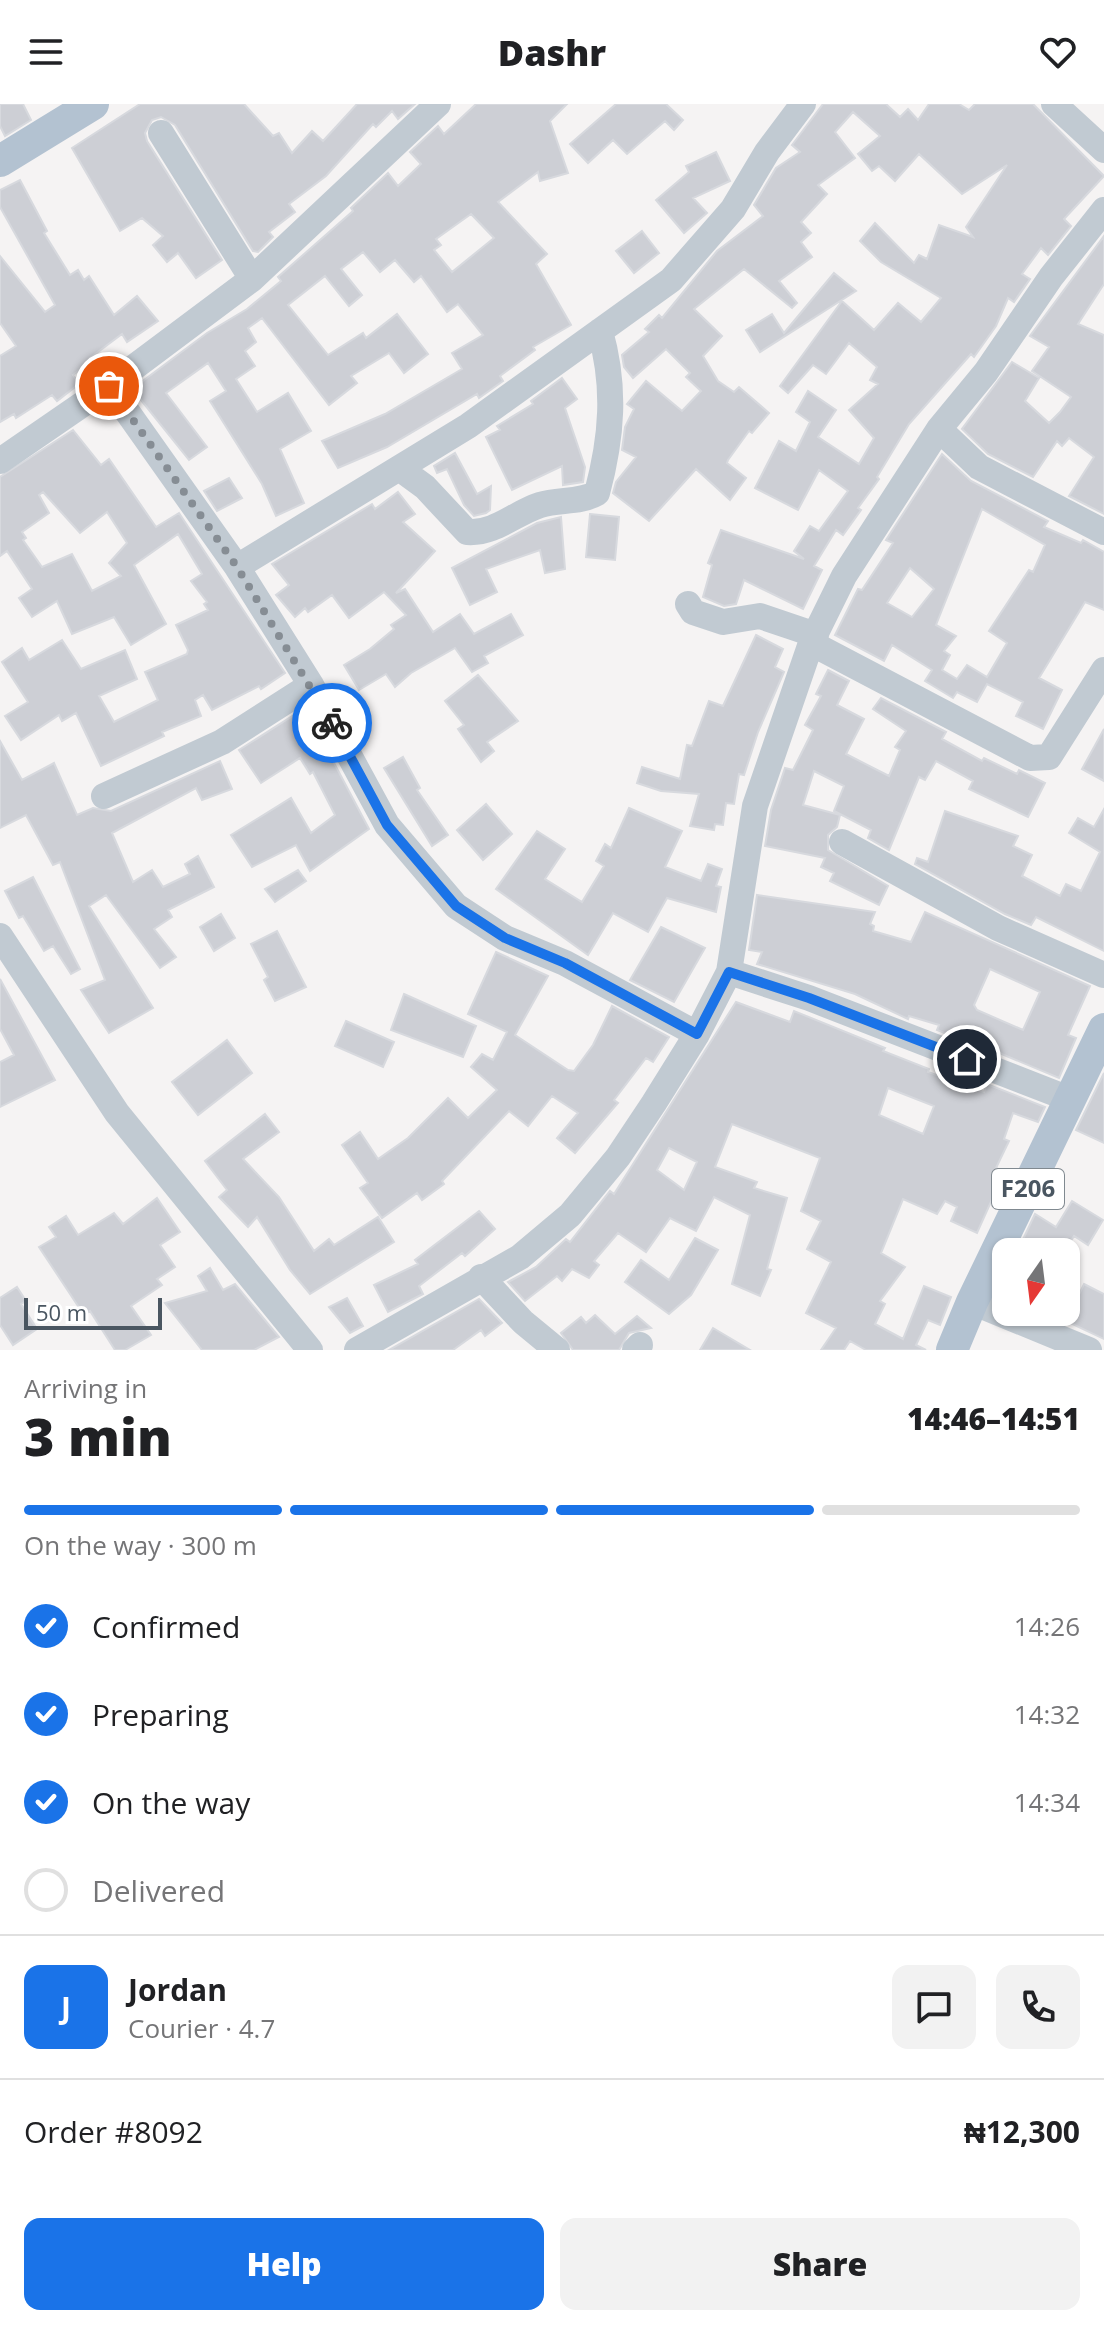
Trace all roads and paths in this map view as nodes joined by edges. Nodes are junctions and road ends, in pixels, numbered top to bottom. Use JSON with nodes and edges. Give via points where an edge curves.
{"nodes":[{"id":1,"x":93,"y":104,"type":"edge"},
{"id":2,"x":438,"y":104,"type":"edge"},
{"id":3,"x":803,"y":104,"type":"edge"},
{"id":4,"x":1054,"y":104,"type":"edge"},
{"id":5,"x":161,"y":133,"type":"dead end"},
{"id":6,"x":1104,"y":150,"type":"edge"},
{"id":7,"x":0,"y":161,"type":"edge"},
{"id":8,"x":1104,"y":210,"type":"edge"},
{"id":9,"x":252,"y":279,"type":"junction"},
{"id":10,"x":600,"y":331,"type":"junction"},
{"id":11,"x":109,"y":386,"type":"junction"},
{"id":12,"x":939,"y":429,"type":"junction"},
{"id":13,"x":0,"y":461,"type":"edge"},
{"id":14,"x":399,"y":468,"type":"junction"},
{"id":15,"x":1104,"y":532,"type":"edge"},
{"id":16,"x":237,"y":567,"type":"junction"},
{"id":17,"x":688,"y":604,"type":"dead end"},
{"id":18,"x":814,"y":639,"type":"junction"},
{"id":19,"x":1104,"y":670,"type":"edge"},
{"id":20,"x":311,"y":685,"type":"junction"},
{"id":21,"x":104,"y":796,"type":"dead end"},
{"id":22,"x":842,"y":842,"type":"dead end"},
{"id":23,"x":0,"y":936,"type":"edge"},
{"id":24,"x":729,"y":972,"type":"junction"},
{"id":25,"x":1104,"y":975,"type":"edge"},
{"id":26,"x":1104,"y":1029,"type":"edge"},
{"id":27,"x":697,"y":1034,"type":"junction"},
{"id":28,"x":1072,"y":1100,"type":"junction"},
{"id":29,"x":481,"y":1277,"type":"junction"},
{"id":30,"x":972,"y":1302,"type":"junction"},
{"id":31,"x":310,"y":1350,"type":"edge"},
{"id":32,"x":357,"y":1350,"type":"edge"},
{"id":33,"x":557,"y":1350,"type":"edge"},
{"id":34,"x":952,"y":1350,"type":"edge"},
{"id":35,"x":1089,"y":1350,"type":"edge"}],
"edges":[{"from":1,"to":7,"type":"main road"},
{"from":2,"to":9,"type":"street"},
{"from":3,"to":10,"type":"street","via":[[733,209],[671,280]]},
{"from":4,"to":6,"type":"street"},
{"from":5,"to":9,"type":"street"},
{"from":8,"to":12,"type":"street"},
{"from":9,"to":11,"type":"street"},
{"from":10,"to":14,"type":"street","via":[[468,426]]},
{"from":10,"to":14,"type":"street","via":[[611,368],[611,402],[597,493],[542,505],[482,533],[467,532]]},
{"from":11,"to":13,"type":"street"},
{"from":11,"to":16,"type":"street"},
{"from":12,"to":15,"type":"street","via":[[979,467]]},
{"from":12,"to":18,"type":"street","via":[[844,576]]},
{"from":14,"to":16,"type":"street"},
{"from":16,"to":20,"type":"street"},
{"from":17,"to":18,"type":"street","via":[[693,612],[723,622],[760,616]]},
{"from":18,"to":19,"type":"street","via":[[1030,758],[1049,757]]},
{"from":18,"to":24,"type":"street","via":[[755,806]]},
{"from":20,"to":21,"type":"street","via":[[222,742]]},
{"from":20,"to":27,"type":"street","via":[[387,825],[456,906],[505,938],[565,963]]},
{"from":22,"to":25,"type":"street","via":[[998,928]]},
{"from":23,"to":31,"type":"street","via":[[117,1113]]},
{"from":24,"to":27,"type":"street"},
{"from":24,"to":28,"type":"street"},
{"from":26,"to":28,"type":"main road","number":"F206"},
{"from":27,"to":29,"type":"street","via":[[618,1157],[570,1215],[520,1257]]},
{"from":28,"to":30,"type":"main road","number":"F206"},
{"from":29,"to":32,"type":"street"},
{"from":29,"to":33,"type":"street"},
{"from":30,"to":34,"type":"main road","number":"F206"},
{"from":30,"to":35,"type":"street"}]}
